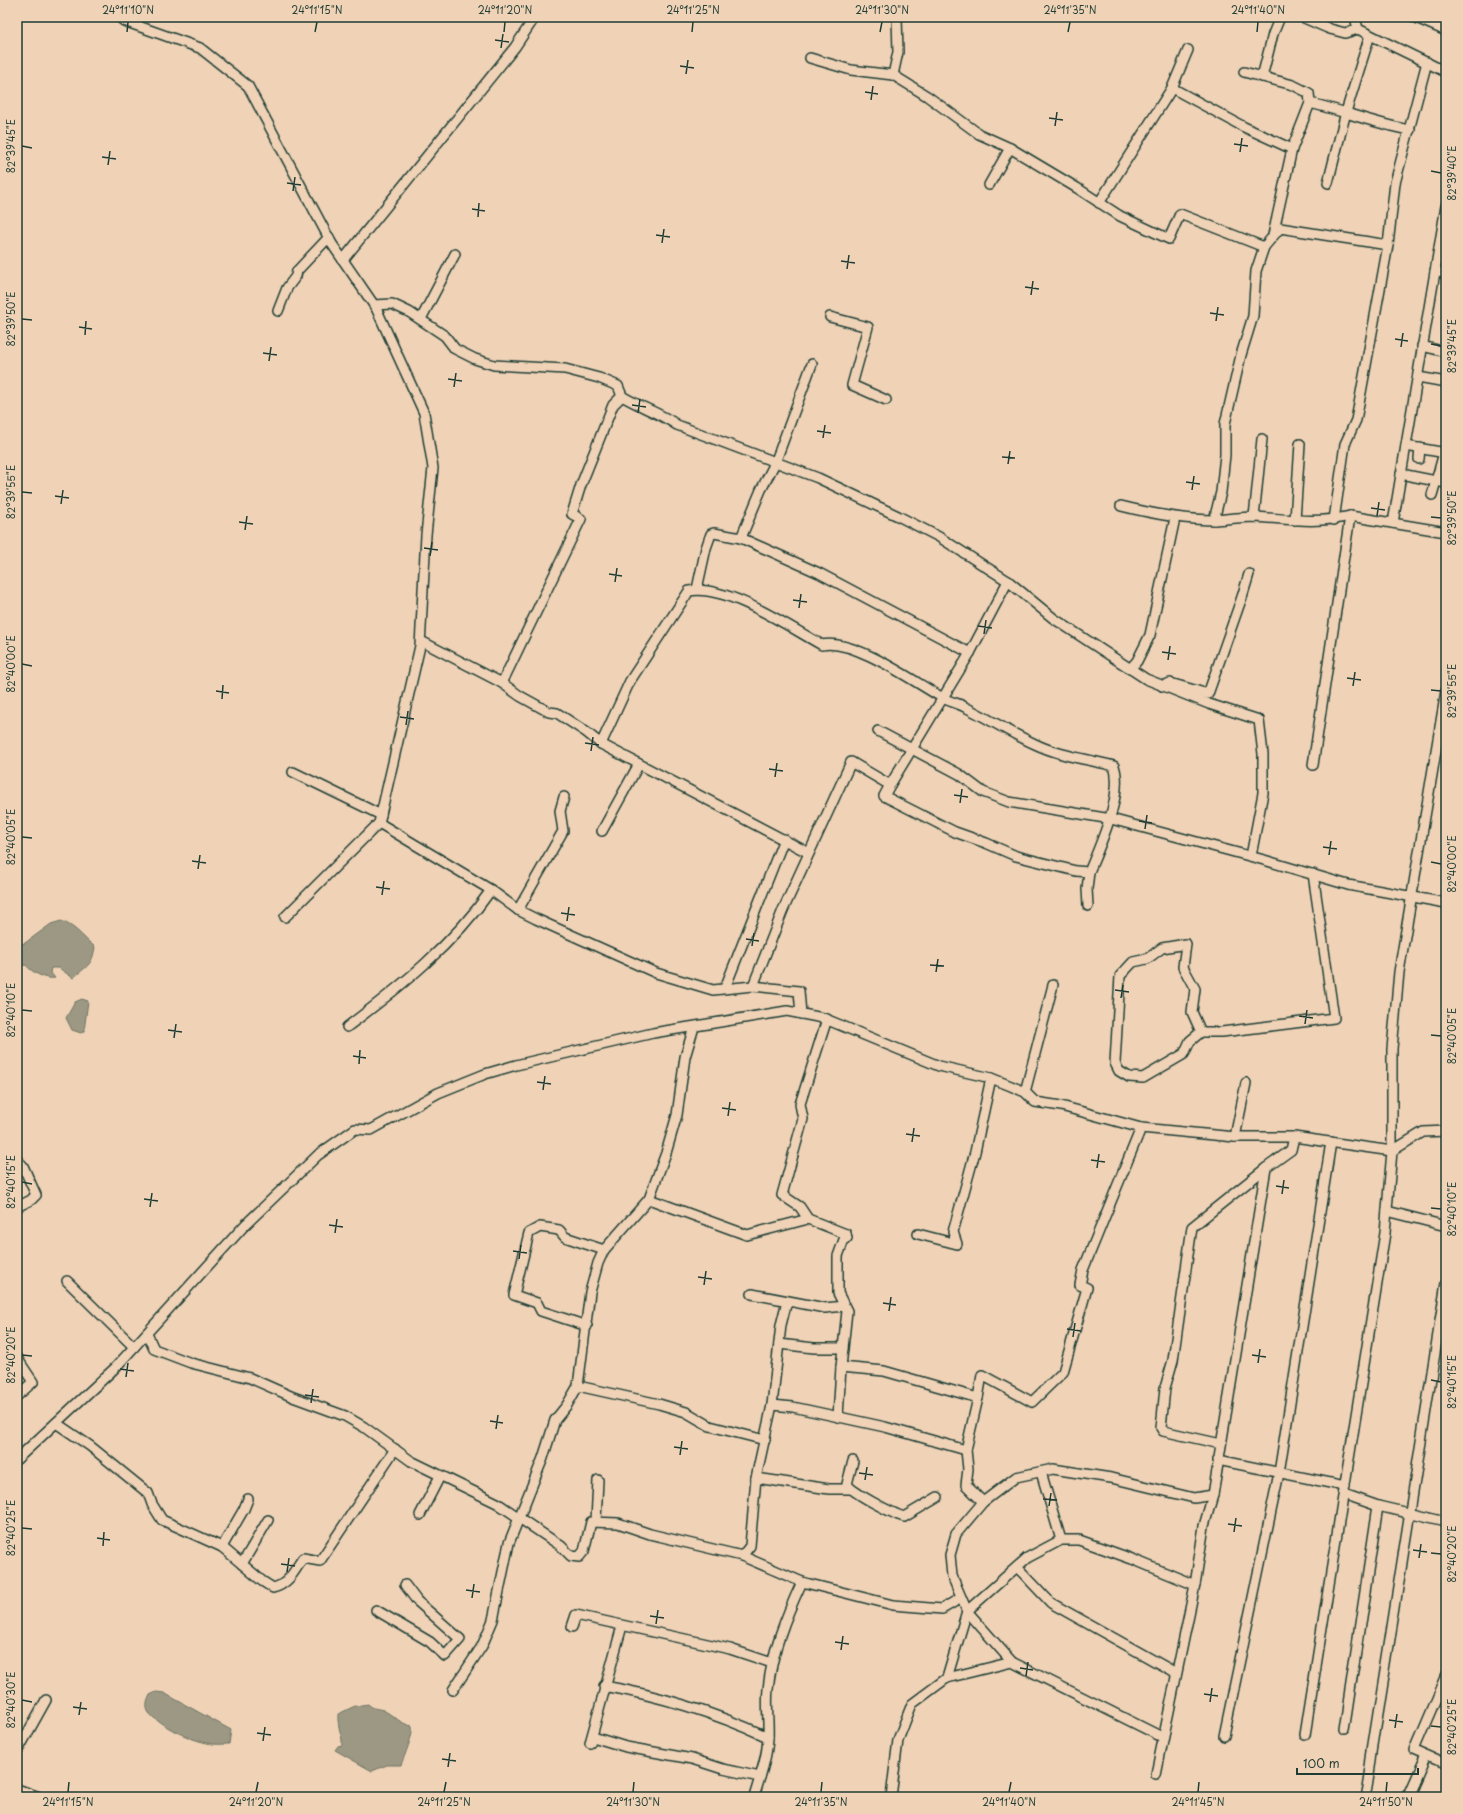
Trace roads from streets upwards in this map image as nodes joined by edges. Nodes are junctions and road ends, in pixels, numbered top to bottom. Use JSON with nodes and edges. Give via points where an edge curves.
{"nodes":[{"id":1,"x":119,"y":17,"type":"edge"},
{"id":2,"x":535,"y":17,"type":"edge"},
{"id":3,"x":897,"y":17,"type":"edge"},
{"id":4,"x":1280,"y":17,"type":"edge"},
{"id":5,"x":1302,"y":17,"type":"edge"},
{"id":6,"x":1355,"y":17,"type":"edge"},
{"id":7,"x":1419,"y":18,"type":"edge"},
{"id":8,"x":1358,"y":28,"type":"junction"},
{"id":9,"x":1446,"y":31,"type":"edge"},
{"id":10,"x":1370,"y":35,"type":"junction"},
{"id":11,"x":1188,"y":50,"type":"dead end"},
{"id":12,"x":810,"y":58,"type":"dead end"},
{"id":13,"x":1427,"y":62,"type":"junction"},
{"id":14,"x":1244,"y":72,"type":"dead end"},
{"id":15,"x":1446,"y":72,"type":"edge"},
{"id":16,"x":893,"y":75,"type":"junction"},
{"id":17,"x":1262,"y":77,"type":"junction"},
{"id":18,"x":1172,"y":88,"type":"junction"},
{"id":19,"x":1310,"y":103,"type":"junction"},
{"id":20,"x":1346,"y":112,"type":"junction"},
{"id":21,"x":1410,"y":130,"type":"junction"},
{"id":22,"x":1010,"y":148,"type":"junction"},
{"id":23,"x":1292,"y":149,"type":"junction"},
{"id":24,"x":1328,"y":183,"type":"dead end"},
{"id":25,"x":989,"y":185,"type":"dead end"},
{"id":26,"x":1100,"y":203,"type":"junction"},
{"id":27,"x":1446,"y":206,"type":"edge"},
{"id":28,"x":329,"y":238,"type":"junction"},
{"id":29,"x":1272,"y":238,"type":"junction"},
{"id":30,"x":1388,"y":245,"type":"junction"},
{"id":31,"x":1264,"y":248,"type":"junction"},
{"id":32,"x":455,"y":254,"type":"dead end"},
{"id":33,"x":343,"y":260,"type":"junction"},
{"id":34,"x":1435,"y":271,"type":"junction"},
{"id":35,"x":1446,"y":274,"type":"edge"},
{"id":36,"x":374,"y":304,"type":"junction"},
{"id":37,"x":278,"y":311,"type":"dead end"},
{"id":38,"x":830,"y":317,"type":"dead end"},
{"id":39,"x":420,"y":319,"type":"junction"},
{"id":40,"x":1422,"y":346,"type":"junction"},
{"id":41,"x":1446,"y":352,"type":"edge"},
{"id":42,"x":812,"y":364,"type":"dead end"},
{"id":43,"x":1418,"y":377,"type":"junction"},
{"id":44,"x":1446,"y":382,"type":"edge"},
{"id":45,"x":622,"y":396,"type":"junction"},
{"id":46,"x":886,"y":400,"type":"dead end"},
{"id":47,"x":1262,"y":439,"type":"dead end"},
{"id":48,"x":1300,"y":444,"type":"dead end"},
{"id":49,"x":1406,"y":446,"type":"junction"},
{"id":50,"x":1420,"y":448,"type":"junction"},
{"id":51,"x":1445,"y":453,"type":"edge"},
{"id":52,"x":1419,"y":459,"type":"dead end"},
{"id":53,"x":775,"y":463,"type":"junction"},
{"id":54,"x":1402,"y":474,"type":"junction"},
{"id":55,"x":1442,"y":482,"type":"edge"},
{"id":56,"x":1432,"y":495,"type":"dead end"},
{"id":57,"x":1121,"y":506,"type":"dead end"},
{"id":58,"x":1350,"y":516,"type":"junction"},
{"id":59,"x":1254,"y":517,"type":"junction"},
{"id":60,"x":1175,"y":518,"type":"junction"},
{"id":61,"x":1214,"y":520,"type":"junction"},
{"id":62,"x":1295,"y":520,"type":"junction"},
{"id":63,"x":1334,"y":520,"type":"junction"},
{"id":64,"x":1394,"y":523,"type":"junction"},
{"id":65,"x":1446,"y":532,"type":"edge"},
{"id":66,"x":741,"y":538,"type":"junction"},
{"id":67,"x":1249,"y":574,"type":"dead end"},
{"id":68,"x":1008,"y":581,"type":"junction"},
{"id":69,"x":697,"y":589,"type":"junction"},
{"id":70,"x":421,"y":641,"type":"junction"},
{"id":71,"x":970,"y":653,"type":"junction"},
{"id":72,"x":1130,"y":669,"type":"junction"},
{"id":73,"x":502,"y":683,"type":"junction"},
{"id":74,"x":1162,"y":686,"type":"junction"},
{"id":75,"x":1446,"y":691,"type":"edge"},
{"id":76,"x":944,"y":698,"type":"junction"},
{"id":77,"x":878,"y":731,"type":"dead end"},
{"id":78,"x":601,"y":744,"type":"junction"},
{"id":79,"x":912,"y":750,"type":"junction"},
{"id":80,"x":639,"y":764,"type":"junction"},
{"id":81,"x":1313,"y":765,"type":"dead end"},
{"id":82,"x":293,"y":772,"type":"dead end"},
{"id":83,"x":890,"y":786,"type":"junction"},
{"id":84,"x":564,"y":797,"type":"dead end"},
{"id":85,"x":380,"y":819,"type":"junction"},
{"id":86,"x":1111,"y":819,"type":"junction"},
{"id":87,"x":602,"y":831,"type":"dead end"},
{"id":88,"x":784,"y":839,"type":"junction"},
{"id":89,"x":809,"y":853,"type":"junction"},
{"id":90,"x":1251,"y":856,"type":"junction"},
{"id":91,"x":1089,"y":872,"type":"junction"},
{"id":92,"x":1313,"y":874,"type":"junction"},
{"id":93,"x":491,"y":890,"type":"junction"},
{"id":94,"x":1411,"y":898,"type":"junction"},
{"id":95,"x":1446,"y":903,"type":"edge"},
{"id":96,"x":1088,"y":906,"type":"dead end"},
{"id":97,"x":518,"y":910,"type":"junction"},
{"id":98,"x":285,"y":917,"type":"dead end"},
{"id":99,"x":1053,"y":985,"type":"dead end"},
{"id":100,"x":754,"y":986,"type":"junction"},
{"id":101,"x":726,"y":988,"type":"junction"},
{"id":102,"x":801,"y":1014,"type":"junction"},
{"id":103,"x":827,"y":1019,"type":"junction"},
{"id":104,"x":694,"y":1027,"type":"junction"},
{"id":105,"x":347,"y":1028,"type":"dead end"},
{"id":106,"x":1201,"y":1032,"type":"junction"},
{"id":107,"x":991,"y":1078,"type":"junction"},
{"id":108,"x":1246,"y":1083,"type":"dead end"},
{"id":109,"x":1025,"y":1092,"type":"junction"},
{"id":110,"x":1141,"y":1128,"type":"junction"},
{"id":111,"x":1446,"y":1131,"type":"edge"},
{"id":112,"x":1235,"y":1137,"type":"junction"},
{"id":113,"x":1294,"y":1137,"type":"junction"},
{"id":114,"x":1331,"y":1142,"type":"junction"},
{"id":115,"x":1392,"y":1151,"type":"junction"},
{"id":116,"x":17,"y":1160,"type":"edge"},
{"id":117,"x":1266,"y":1168,"type":"junction"},
{"id":118,"x":649,"y":1199,"type":"junction"},
{"id":119,"x":17,"y":1207,"type":"edge"},
{"id":120,"x":1387,"y":1211,"type":"junction"},
{"id":121,"x":808,"y":1219,"type":"junction"},
{"id":122,"x":1446,"y":1226,"type":"edge"},
{"id":123,"x":918,"y":1234,"type":"dead end"},
{"id":124,"x":604,"y":1250,"type":"junction"},
{"id":125,"x":67,"y":1281,"type":"dead end"},
{"id":126,"x":1446,"y":1283,"type":"edge"},
{"id":127,"x":752,"y":1294,"type":"dead end"},
{"id":128,"x":787,"y":1302,"type":"junction"},
{"id":129,"x":844,"y":1306,"type":"junction"},
{"id":130,"x":587,"y":1326,"type":"junction"},
{"id":131,"x":147,"y":1334,"type":"junction"},
{"id":132,"x":779,"y":1344,"type":"junction"},
{"id":133,"x":134,"y":1347,"type":"junction"},
{"id":134,"x":843,"y":1348,"type":"junction"},
{"id":135,"x":17,"y":1358,"type":"edge"},
{"id":136,"x":841,"y":1367,"type":"junction"},
{"id":137,"x":578,"y":1386,"type":"junction"},
{"id":138,"x":17,"y":1396,"type":"edge"},
{"id":139,"x":978,"y":1398,"type":"junction"},
{"id":140,"x":772,"y":1405,"type":"junction"},
{"id":141,"x":838,"y":1417,"type":"junction"},
{"id":142,"x":56,"y":1423,"type":"junction"},
{"id":143,"x":765,"y":1440,"type":"junction"},
{"id":144,"x":1221,"y":1444,"type":"junction"},
{"id":145,"x":395,"y":1449,"type":"junction"},
{"id":146,"x":966,"y":1450,"type":"junction"},
{"id":147,"x":17,"y":1459,"type":"edge"},
{"id":148,"x":1218,"y":1460,"type":"junction"},
{"id":149,"x":853,"y":1461,"type":"dead end"},
{"id":150,"x":1041,"y":1472,"type":"junction"},
{"id":151,"x":1279,"y":1472,"type":"junction"},
{"id":152,"x":440,"y":1476,"type":"junction"},
{"id":153,"x":756,"y":1478,"type":"junction"},
{"id":154,"x":598,"y":1480,"type":"dead end"},
{"id":155,"x":850,"y":1489,"type":"junction"},
{"id":156,"x":1344,"y":1490,"type":"junction"},
{"id":157,"x":1213,"y":1495,"type":"junction"},
{"id":158,"x":938,"y":1497,"type":"dead end"},
{"id":159,"x":248,"y":1499,"type":"dead end"},
{"id":160,"x":983,"y":1502,"type":"junction"},
{"id":161,"x":1378,"y":1506,"type":"junction"},
{"id":162,"x":1411,"y":1513,"type":"junction"},
{"id":163,"x":420,"y":1515,"type":"dead end"},
{"id":164,"x":268,"y":1520,"type":"dead end"},
{"id":165,"x":519,"y":1520,"type":"junction"},
{"id":166,"x":596,"y":1521,"type":"junction"},
{"id":167,"x":1446,"y":1522,"type":"edge"},
{"id":168,"x":1061,"y":1540,"type":"junction"},
{"id":169,"x":222,"y":1547,"type":"junction"},
{"id":170,"x":742,"y":1556,"type":"junction"},
{"id":171,"x":242,"y":1564,"type":"junction"},
{"id":172,"x":1017,"y":1566,"type":"junction"},
{"id":173,"x":802,"y":1582,"type":"junction"},
{"id":174,"x":405,"y":1585,"type":"dead end"},
{"id":175,"x":1195,"y":1585,"type":"junction"},
{"id":176,"x":961,"y":1598,"type":"junction"},
{"id":177,"x":376,"y":1610,"type":"dead end"},
{"id":178,"x":967,"y":1611,"type":"junction"},
{"id":179,"x":622,"y":1626,"type":"junction"},
{"id":180,"x":572,"y":1627,"type":"dead end"},
{"id":181,"x":1012,"y":1662,"type":"junction"},
{"id":182,"x":772,"y":1663,"type":"junction"},
{"id":183,"x":1176,"y":1673,"type":"junction"},
{"id":184,"x":1446,"y":1675,"type":"edge"},
{"id":185,"x":947,"y":1678,"type":"junction"},
{"id":186,"x":604,"y":1686,"type":"junction"},
{"id":187,"x":453,"y":1690,"type":"dead end"},
{"id":188,"x":46,"y":1700,"type":"dead end"},
{"id":189,"x":1344,"y":1730,"type":"dead end"},
{"id":190,"x":1305,"y":1735,"type":"dead end"},
{"id":191,"x":1224,"y":1736,"type":"dead end"},
{"id":192,"x":768,"y":1737,"type":"junction"},
{"id":193,"x":1162,"y":1737,"type":"junction"},
{"id":194,"x":17,"y":1752,"type":"edge"},
{"id":195,"x":1426,"y":1756,"type":"junction"},
{"id":196,"x":1446,"y":1764,"type":"edge"},
{"id":197,"x":1156,"y":1774,"type":"dead end"},
{"id":198,"x":760,"y":1777,"type":"junction"},
{"id":199,"x":17,"y":1789,"type":"edge"},
{"id":200,"x":39,"y":1797,"type":"edge"},
{"id":201,"x":754,"y":1797,"type":"edge"},
{"id":202,"x":891,"y":1797,"type":"edge"},
{"id":203,"x":1366,"y":1797,"type":"edge"},
{"id":204,"x":1408,"y":1797,"type":"edge"}],
"edges":[{"from":1,"to":28,"type":"street","via":[[200,48],[248,86]]},
{"from":2,"to":33,"type":"street","via":[[515,47]]},
{"from":3,"to":16,"type":"street","via":[[898,52]]},
{"from":4,"to":17,"type":"street"},
{"from":5,"to":8,"type":"street","via":[[1346,33]]},
{"from":6,"to":8,"type":"street"},
{"from":7,"to":9,"type":"street"},
{"from":8,"to":10,"type":"street"},
{"from":10,"to":13,"type":"street"},
{"from":10,"to":20,"type":"street"},
{"from":11,"to":18,"type":"street"},
{"from":12,"to":16,"type":"street","via":[[852,70]]},
{"from":13,"to":15,"type":"street"},
{"from":13,"to":21,"type":"street"},
{"from":14,"to":17,"type":"street"},
{"from":16,"to":22,"type":"street","via":[[979,134]]},
{"from":17,"to":19,"type":"street","via":[[1293,85],[1309,93]]},
{"from":18,"to":23,"type":"street","via":[[1244,127]]},
{"from":18,"to":26,"type":"street"},
{"from":19,"to":20,"type":"street"},
{"from":19,"to":23,"type":"street"},
{"from":20,"to":21,"type":"street","via":[[1385,126]]},
{"from":20,"to":24,"type":"street"},
{"from":21,"to":30,"type":"street","via":[[1396,183]]},
{"from":22,"to":25,"type":"street"},
{"from":22,"to":26,"type":"street"},
{"from":23,"to":29,"type":"street"},
{"from":26,"to":31,"type":"street","via":[[1120,216],[1169,239],[1180,214]]},
{"from":27,"to":34,"type":"street"},
{"from":28,"to":33,"type":"street"},
{"from":28,"to":37,"type":"street","via":[[297,271]]},
{"from":29,"to":30,"type":"street","via":[[1280,228]]},
{"from":29,"to":31,"type":"street"},
{"from":30,"to":63,"type":"street","via":[[1356,420],[1345,444]]},
{"from":31,"to":61,"type":"street","via":[[1256,271],[1252,316],[1225,424],[1221,492]]},
{"from":32,"to":39,"type":"street"},
{"from":33,"to":36,"type":"street"},
{"from":34,"to":35,"type":"street"},
{"from":34,"to":40,"type":"street"},
{"from":36,"to":39,"type":"street","via":[[392,304]]},
{"from":36,"to":70,"type":"street","via":[[424,412],[433,468],[426,535]]},
{"from":38,"to":46,"type":"street","via":[[868,327],[852,386]]},
{"from":39,"to":45,"type":"street","via":[[445,336],[455,348],[475,359],[494,366],[565,369],[618,386]]},
{"from":40,"to":41,"type":"street"},
{"from":40,"to":43,"type":"street"},
{"from":42,"to":53,"type":"street"},
{"from":43,"to":44,"type":"street"},
{"from":43,"to":49,"type":"street"},
{"from":45,"to":53,"type":"street","via":[[638,406],[665,416],[677,425]]},
{"from":45,"to":73,"type":"street","via":[[613,405],[580,488],[572,514],[581,519]]},
{"from":47,"to":59,"type":"street"},
{"from":48,"to":62,"type":"street"},
{"from":49,"to":50,"type":"street"},
{"from":49,"to":54,"type":"street"},
{"from":50,"to":51,"type":"street"},
{"from":50,"to":52,"type":"street"},
{"from":51,"to":55,"type":"street"},
{"from":53,"to":66,"type":"street"},
{"from":53,"to":68,"type":"street","via":[[856,495],[932,534]]},
{"from":54,"to":55,"type":"street"},
{"from":54,"to":64,"type":"street"},
{"from":55,"to":56,"type":"street"},
{"from":57,"to":60,"type":"street"},
{"from":58,"to":63,"type":"street"},
{"from":58,"to":64,"type":"street"},
{"from":58,"to":81,"type":"street"},
{"from":59,"to":61,"type":"street"},
{"from":59,"to":62,"type":"street"},
{"from":60,"to":61,"type":"street"},
{"from":60,"to":72,"type":"street","via":[[1150,635]]},
{"from":62,"to":63,"type":"street"},
{"from":64,"to":65,"type":"street"},
{"from":66,"to":69,"type":"street","via":[[714,533],[709,536]]},
{"from":66,"to":71,"type":"street","via":[[819,573]]},
{"from":67,"to":74,"type":"street","via":[[1208,694],[1170,683]]},
{"from":68,"to":71,"type":"street"},
{"from":68,"to":72,"type":"street","via":[[1053,618]]},
{"from":69,"to":76,"type":"street","via":[[720,593],[766,613],[822,645],[832,643],[865,654],[902,672]]},
{"from":69,"to":78,"type":"street","via":[[689,591],[630,681]]},
{"from":70,"to":73,"type":"street"},
{"from":70,"to":85,"type":"street"},
{"from":71,"to":76,"type":"street"},
{"from":72,"to":74,"type":"street"},
{"from":73,"to":78,"type":"street","via":[[549,712],[557,713]]},
{"from":74,"to":90,"type":"street","via":[[1259,720],[1263,754],[1263,793]]},
{"from":75,"to":94,"type":"street"},
{"from":76,"to":79,"type":"street"},
{"from":76,"to":86,"type":"street","via":[[964,706],[1007,731],[1059,754],[1114,766],[1116,774]]},
{"from":77,"to":79,"type":"street"},
{"from":78,"to":80,"type":"street"},
{"from":79,"to":83,"type":"street"},
{"from":79,"to":86,"type":"street","via":[[959,774],[983,792],[1009,802]]},
{"from":80,"to":87,"type":"street"},
{"from":80,"to":88,"type":"street"},
{"from":82,"to":85,"type":"street"},
{"from":83,"to":89,"type":"street","via":[[851,762]]},
{"from":83,"to":91,"type":"street","via":[[884,796],[955,832],[1038,863]]},
{"from":84,"to":97,"type":"street","via":[[560,811],[563,831]]},
{"from":85,"to":93,"type":"street"},
{"from":85,"to":98,"type":"street"},
{"from":86,"to":90,"type":"street"},
{"from":86,"to":91,"type":"street"},
{"from":88,"to":89,"type":"street"},
{"from":88,"to":101,"type":"street"},
{"from":89,"to":100,"type":"street","via":[[783,910]]},
{"from":90,"to":92,"type":"street"},
{"from":91,"to":96,"type":"street"},
{"from":92,"to":94,"type":"street","via":[[1348,885]]},
{"from":92,"to":106,"type":"street","via":[[1334,1018],[1222,1032]]},
{"from":93,"to":97,"type":"street"},
{"from":93,"to":105,"type":"street","via":[[446,945]]},
{"from":94,"to":95,"type":"street"},
{"from":94,"to":115,"type":"street","via":[[1399,972],[1392,1049]]},
{"from":97,"to":101,"type":"street","via":[[656,973],[713,990]]},
{"from":99,"to":109,"type":"street"},
{"from":100,"to":101,"type":"street"},
{"from":100,"to":102,"type":"street","via":[[799,991]]},
{"from":102,"to":103,"type":"street"},
{"from":102,"to":104,"type":"street","via":[[787,1011]]},
{"from":103,"to":107,"type":"street","via":[[938,1066]]},
{"from":103,"to":121,"type":"street","via":[[800,1104],[803,1119],[782,1195],[800,1207]]},
{"from":104,"to":118,"type":"street","via":[[685,1057],[677,1115]]},
{"from":104,"to":131,"type":"street","via":[[653,1033],[485,1074],[438,1092],[371,1130],[355,1129],[318,1155],[244,1226]]},
{"from":106,"to":106,"type":"street","via":[[1190,1041],[1184,1054],[1143,1078],[1129,1077],[1119,1071],[1115,1063],[1120,976],[1133,962],[1147,959],[1162,948],[1186,944],[1183,967],[1195,990],[1192,1012]]},
{"from":107,"to":109,"type":"street"},
{"from":107,"to":123,"type":"street","via":[[975,1152],[953,1232],[956,1244]]},
{"from":108,"to":112,"type":"street"},
{"from":109,"to":110,"type":"street","via":[[1035,1102],[1061,1106]]},
{"from":110,"to":112,"type":"street"},
{"from":110,"to":139,"type":"street","via":[[1083,1270],[1080,1285],[1087,1288],[1063,1372],[1032,1402],[982,1375]]},
{"from":111,"to":115,"type":"street","via":[[1423,1132]]},
{"from":112,"to":113,"type":"street"},
{"from":113,"to":114,"type":"street"},
{"from":113,"to":117,"type":"street","via":[[1291,1150]]},
{"from":114,"to":115,"type":"street"},
{"from":114,"to":151,"type":"street"},
{"from":115,"to":120,"type":"street"},
{"from":116,"to":119,"type":"street","via":[[24,1166],[36,1195]]},
{"from":117,"to":144,"type":"street"},
{"from":117,"to":144,"type":"street","via":[[1192,1227],[1173,1360],[1165,1388],[1161,1428],[1163,1431]]},
{"from":118,"to":121,"type":"street","via":[[747,1235]]},
{"from":118,"to":124,"type":"street"},
{"from":120,"to":122,"type":"street"},
{"from":120,"to":156,"type":"street"},
{"from":121,"to":129,"type":"street","via":[[847,1237],[838,1256],[838,1293]]},
{"from":124,"to":130,"type":"street","via":[[590,1292]]},
{"from":124,"to":130,"type":"street","via":[[565,1237],[560,1230],[540,1227],[529,1233],[522,1256],[514,1296],[537,1302],[541,1312]]},
{"from":125,"to":133,"type":"street"},
{"from":126,"to":162,"type":"street"},
{"from":127,"to":128,"type":"street"},
{"from":128,"to":129,"type":"street","via":[[825,1308]]},
{"from":128,"to":132,"type":"street"},
{"from":129,"to":134,"type":"street","via":[[847,1311]]},
{"from":130,"to":137,"type":"street"},
{"from":131,"to":133,"type":"street"},
{"from":131,"to":145,"type":"street","via":[[154,1349],[191,1363],[250,1378],[345,1416]]},
{"from":132,"to":134,"type":"street"},
{"from":132,"to":140,"type":"street"},
{"from":133,"to":142,"type":"street"},
{"from":134,"to":136,"type":"street"},
{"from":135,"to":138,"type":"street","via":[[33,1382]]},
{"from":136,"to":139,"type":"street","via":[[884,1371]]},
{"from":136,"to":141,"type":"street"},
{"from":137,"to":143,"type":"street","via":[[659,1404],[686,1412],[710,1426]]},
{"from":137,"to":165,"type":"street","via":[[555,1420]]},
{"from":139,"to":146,"type":"street"},
{"from":140,"to":141,"type":"street"},
{"from":140,"to":143,"type":"street"},
{"from":141,"to":146,"type":"street","via":[[921,1436]]},
{"from":142,"to":147,"type":"street"},
{"from":142,"to":169,"type":"street","via":[[90,1446],[148,1493],[162,1520]]},
{"from":143,"to":153,"type":"street"},
{"from":144,"to":148,"type":"street"},
{"from":145,"to":152,"type":"street","via":[[411,1461]]},
{"from":145,"to":171,"type":"street","via":[[320,1561],[302,1558],[288,1580],[273,1588]]},
{"from":146,"to":160,"type":"street","via":[[966,1486]]},
{"from":148,"to":151,"type":"street"},
{"from":148,"to":157,"type":"street"},
{"from":149,"to":155,"type":"street","via":[[847,1484]]},
{"from":150,"to":157,"type":"street","via":[[1053,1470],[1111,1478],[1194,1498]]},
{"from":150,"to":160,"type":"street","via":[[1016,1477]]},
{"from":150,"to":168,"type":"street"},
{"from":151,"to":156,"type":"street"},
{"from":151,"to":191,"type":"street"},
{"from":152,"to":163,"type":"street"},
{"from":152,"to":165,"type":"street","via":[[497,1503]]},
{"from":153,"to":155,"type":"street","via":[[829,1489]]},
{"from":153,"to":170,"type":"street","via":[[750,1546]]},
{"from":154,"to":166,"type":"street"},
{"from":155,"to":158,"type":"street","via":[[887,1508],[891,1514],[904,1517]]},
{"from":156,"to":161,"type":"street"},
{"from":156,"to":190,"type":"street"},
{"from":157,"to":175,"type":"street","via":[[1204,1526]]},
{"from":159,"to":169,"type":"street"},
{"from":160,"to":176,"type":"street","via":[[956,1534],[950,1555],[952,1576]]},
{"from":161,"to":162,"type":"street"},
{"from":161,"to":189,"type":"street"},
{"from":162,"to":167,"type":"street"},
{"from":162,"to":203,"type":"street"},
{"from":164,"to":171,"type":"street"},
{"from":165,"to":166,"type":"street","via":[[571,1556],[579,1557],[584,1552],[591,1522]]},
{"from":165,"to":187,"type":"street","via":[[509,1543],[492,1620],[482,1646]]},
{"from":166,"to":170,"type":"street","via":[[618,1523],[650,1534]]},
{"from":168,"to":172,"type":"street"},
{"from":168,"to":175,"type":"street","via":[[1079,1540]]},
{"from":169,"to":171,"type":"street"},
{"from":170,"to":173,"type":"street"},
{"from":172,"to":178,"type":"street"},
{"from":172,"to":183,"type":"street","via":[[1051,1603]]},
{"from":173,"to":176,"type":"street","via":[[893,1605],[942,1609]]},
{"from":173,"to":182,"type":"street","via":[[781,1630]]},
{"from":174,"to":177,"type":"street","via":[[417,1601],[460,1639],[446,1656],[430,1642]]},
{"from":175,"to":183,"type":"street"},
{"from":176,"to":178,"type":"street"},
{"from":178,"to":181,"type":"street"},
{"from":178,"to":185,"type":"street"},
{"from":179,"to":180,"type":"street","via":[[576,1615]]},
{"from":179,"to":182,"type":"street","via":[[730,1649]]},
{"from":179,"to":186,"type":"street"},
{"from":181,"to":185,"type":"street"},
{"from":181,"to":193,"type":"street"},
{"from":182,"to":192,"type":"street","via":[[766,1714]]},
{"from":183,"to":193,"type":"street"},
{"from":184,"to":195,"type":"street","via":[[1414,1750]]},
{"from":185,"to":202,"type":"street","via":[[912,1704],[898,1740]]},
{"from":186,"to":192,"type":"street","via":[[682,1703],[733,1721]]},
{"from":186,"to":198,"type":"street","via":[[591,1740],[692,1759],[723,1770]]},
{"from":188,"to":194,"type":"street"},
{"from":192,"to":198,"type":"street"},
{"from":193,"to":197,"type":"street"},
{"from":195,"to":196,"type":"street"},
{"from":195,"to":204,"type":"street"},
{"from":198,"to":201,"type":"street"},
{"from":199,"to":200,"type":"street"}]}
